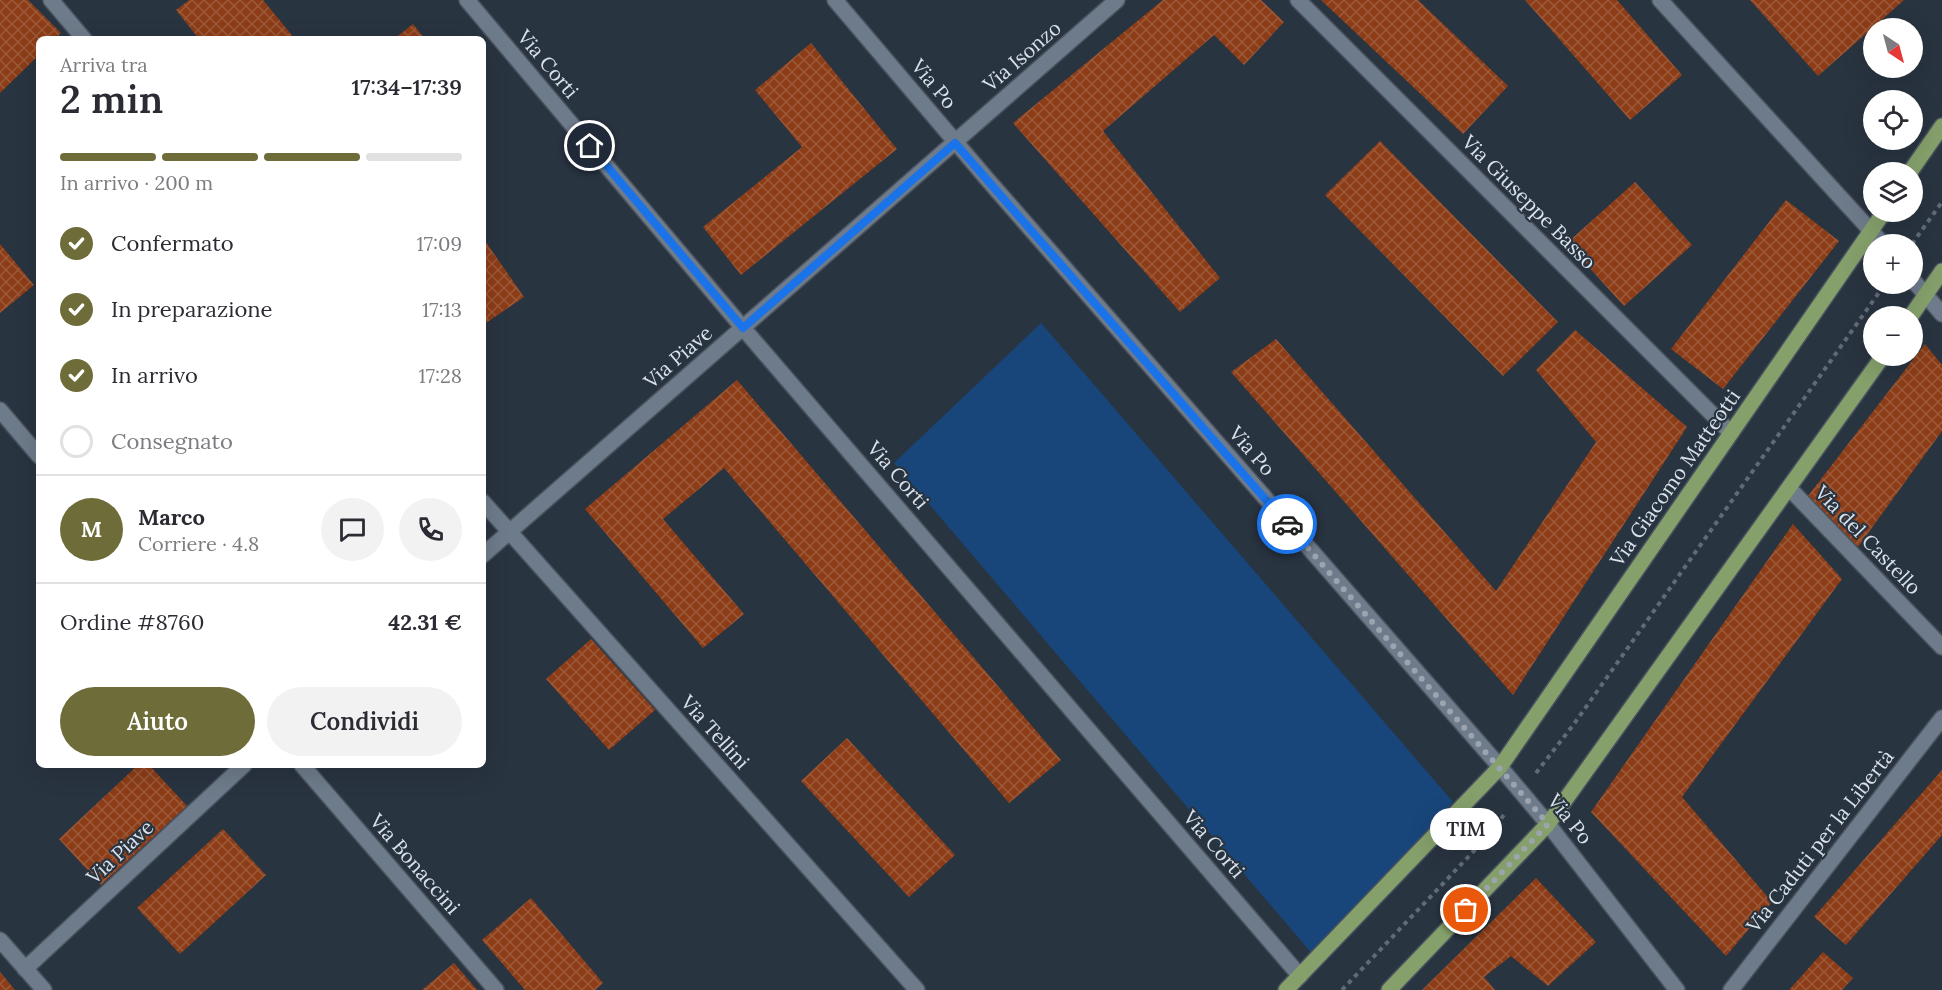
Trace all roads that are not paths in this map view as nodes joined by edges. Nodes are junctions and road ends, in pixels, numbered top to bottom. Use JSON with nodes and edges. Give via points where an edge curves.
{"nodes":[{"id":1,"x":51,"y":0,"type":"edge"},
{"id":2,"x":466,"y":0,"type":"edge"},
{"id":3,"x":835,"y":0,"type":"edge"},
{"id":4,"x":1117,"y":0,"type":"edge"},
{"id":5,"x":1298,"y":0,"type":"edge"},
{"id":6,"x":1660,"y":0,"type":"edge"},
{"id":7,"x":81,"y":36,"type":"edge"},
{"id":8,"x":1942,"y":126,"type":"edge"},
{"id":9,"x":955,"y":143,"type":"junction"},
{"id":10,"x":1917,"y":162,"type":"edge"},
{"id":11,"x":1877,"y":222,"type":"edge"},
{"id":12,"x":1871,"y":230,"type":"junction"},
{"id":13,"x":1874,"y":234,"type":"edge"},
{"id":14,"x":1942,"y":271,"type":"edge"},
{"id":15,"x":1923,"y":292,"type":"edge"},
{"id":16,"x":1926,"y":295,"type":"junction"},
{"id":17,"x":1918,"y":306,"type":"edge"},
{"id":18,"x":1942,"y":314,"type":"edge"},
{"id":19,"x":743,"y":328,"type":"junction"},
{"id":20,"x":1876,"y":366,"type":"edge"},
{"id":21,"x":0,"y":410,"type":"edge"},
{"id":22,"x":1731,"y":433,"type":"junction"},
{"id":23,"x":36,"y":452,"type":"edge"},
{"id":24,"x":1789,"y":488,"type":"junction"},
{"id":25,"x":486,"y":505,"type":"edge"},
{"id":26,"x":509,"y":532,"type":"junction"},
{"id":27,"x":486,"y":552,"type":"edge"},
{"id":28,"x":1942,"y":647,"type":"edge"},
{"id":29,"x":1942,"y":718,"type":"edge"},
{"id":30,"x":1500,"y":767,"type":"junction"},
{"id":31,"x":241,"y":768,"type":"edge"},
{"id":32,"x":305,"y":768,"type":"edge"},
{"id":33,"x":1548,"y":824,"type":"junction"},
{"id":34,"x":0,"y":940,"type":"edge"},
{"id":35,"x":25,"y":969,"type":"junction"},
{"id":36,"x":1300,"y":976,"type":"junction"},
{"id":37,"x":44,"y":990,"type":"edge"},
{"id":38,"x":496,"y":990,"type":"edge"},
{"id":39,"x":917,"y":990,"type":"edge"},
{"id":40,"x":1286,"y":990,"type":"edge"},
{"id":41,"x":1389,"y":990,"type":"edge"},
{"id":42,"x":1677,"y":990,"type":"edge"},
{"id":43,"x":1731,"y":990,"type":"edge"}],
"edges":[{"from":1,"to":7,"type":"street"},
{"from":2,"to":19,"type":"street","name":"Via Corti"},
{"from":3,"to":9,"type":"street","name":"Via Po"},
{"from":4,"to":9,"type":"street","name":"Via Isonzo"},
{"from":5,"to":22,"type":"street","name":"Via Giuseppe Basso"},
{"from":6,"to":12,"type":"street"},
{"from":8,"to":10,"type":"main road"},
{"from":9,"to":19,"type":"street","name":"Via Piave"},
{"from":9,"to":30,"type":"street","name":"Via Po"},
{"from":11,"to":12,"type":"main road","name":"Via Giacomo Matteotti"},
{"from":12,"to":13,"type":"street"},
{"from":12,"to":22,"type":"main road","name":"Via Giacomo Matteotti"},
{"from":14,"to":16,"type":"main road"},
{"from":15,"to":16,"type":"street"},
{"from":16,"to":17,"type":"main road"},
{"from":16,"to":18,"type":"street"},
{"from":19,"to":26,"type":"street","name":"Via Piave"},
{"from":19,"to":36,"type":"street","name":"Via Corti"},
{"from":20,"to":24,"type":"main road"},
{"from":21,"to":23,"type":"street"},
{"from":22,"to":30,"type":"main road","name":"Via Giacomo Matteotti"},
{"from":24,"to":28,"type":"street","name":"Via del Castello"},
{"from":24,"to":33,"type":"main road"},
{"from":25,"to":26,"type":"street","name":"Via Tellini"},
{"from":26,"to":27,"type":"street","name":"Via Piave"},
{"from":26,"to":39,"type":"street","name":"Via Tellini"},
{"from":29,"to":43,"type":"street","name":"Via Caduti per la Libertà"},
{"from":30,"to":33,"type":"street","name":"Via Po"},
{"from":30,"to":36,"type":"main road","name":"Via Giacomo Matteotti"},
{"from":31,"to":35,"type":"street","name":"Via Piave"},
{"from":32,"to":38,"type":"street","name":"Via Bonaccini"},
{"from":33,"to":41,"type":"main road"},
{"from":33,"to":42,"type":"street","name":"Via Po"},
{"from":34,"to":35,"type":"street"},
{"from":35,"to":37,"type":"street"},
{"from":36,"to":40,"type":"main road","name":"Via Giacomo Matteotti"}]}
